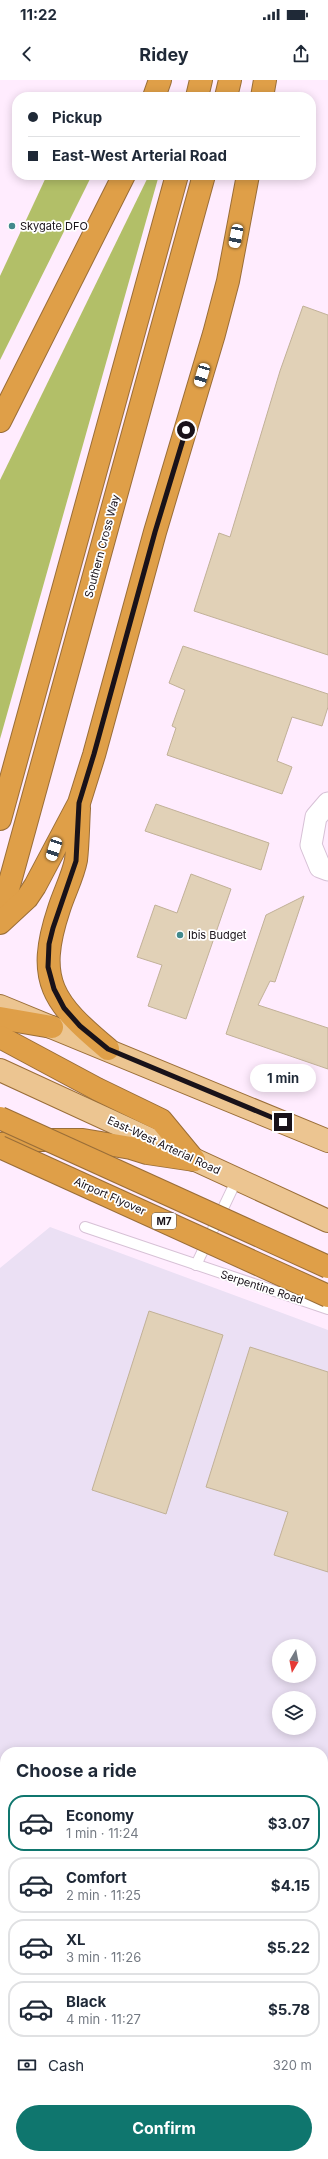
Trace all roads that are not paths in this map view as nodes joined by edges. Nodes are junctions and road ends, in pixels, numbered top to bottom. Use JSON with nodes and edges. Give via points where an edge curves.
{"nodes":[{"id":1,"x":160,"y":80,"type":"edge"},
{"id":2,"x":201,"y":80,"type":"edge"},
{"id":3,"x":230,"y":80,"type":"edge"},
{"id":4,"x":265,"y":80,"type":"edge"},
{"id":5,"x":156,"y":92,"type":"edge"},
{"id":6,"x":198,"y":92,"type":"edge"},
{"id":7,"x":227,"y":92,"type":"edge"},
{"id":8,"x":263,"y":92,"type":"edge"},
{"id":9,"x":121,"y":180,"type":"edge"},
{"id":10,"x":176,"y":180,"type":"edge"},
{"id":11,"x":203,"y":180,"type":"edge"},
{"id":12,"x":247,"y":180,"type":"edge"},
{"id":13,"x":0,"y":421,"type":"edge"},
{"id":14,"x":79,"y":803,"type":"junction"},
{"id":15,"x":328,"y":803,"type":"edge"},
{"id":16,"x":0,"y":819,"type":"edge"},
{"id":17,"x":328,"y":870,"type":"edge"},
{"id":18,"x":0,"y":918,"type":"edge"},
{"id":19,"x":0,"y":923,"type":"edge"},
{"id":20,"x":0,"y":1006,"type":"edge"},
{"id":21,"x":0,"y":1018,"type":"edge"},
{"id":22,"x":52,"y":1027,"type":"junction"},
{"id":23,"x":0,"y":1037,"type":"edge"},
{"id":24,"x":108,"y":1049,"type":"junction"},
{"id":25,"x":0,"y":1070,"type":"edge"},
{"id":26,"x":0,"y":1118,"type":"edge"},
{"id":27,"x":328,"y":1141,"type":"edge"},
{"id":28,"x":0,"y":1144,"type":"edge"},
{"id":29,"x":0,"y":1147,"type":"edge"},
{"id":30,"x":194,"y":1160,"type":"junction"},
{"id":31,"x":237,"y":1179,"type":"junction"},
{"id":32,"x":328,"y":1221,"type":"edge"},
{"id":33,"x":85,"y":1227,"type":"dead end"},
{"id":34,"x":196,"y":1265,"type":"junction"},
{"id":35,"x":328,"y":1267,"type":"edge"},
{"id":36,"x":328,"y":1296,"type":"edge"},
{"id":37,"x":328,"y":1309,"type":"edge"}],
"edges":[{"from":1,"to":5,"type":"highway"},
{"from":2,"to":6,"type":"highway"},
{"from":3,"to":7,"type":"highway"},
{"from":4,"to":8,"type":"highway"},
{"from":9,"to":13,"type":"highway"},
{"from":10,"to":16,"type":"highway"},
{"from":11,"to":18,"type":"highway","name":"Southern Cross Way"},
{"from":12,"to":14,"type":"highway","via":[[228,281],[214,334]]},
{"from":14,"to":19,"type":"highway","via":[[35,886],[27,898]]},
{"from":14,"to":24,"type":"highway","via":[[76,861],[53,928],[48,967],[54,989],[64,1008],[80,1026]]},
{"from":15,"to":17,"type":"street","via":[[316,816],[311,845],[320,867]]},
{"from":20,"to":22,"type":"main road"},
{"from":21,"to":22,"type":"highway"},
{"from":22,"to":24,"type":"main road"},
{"from":23,"to":30,"type":"highway","via":[[96,1089],[162,1120]]},
{"from":24,"to":27,"type":"main road"},
{"from":25,"to":30,"type":"main road","name":"East-West Arterial Road"},
{"from":26,"to":35,"type":"highway","number":"M7","bridge":true},
{"from":28,"to":30,"type":"highway","via":[[34,1140],[83,1140],[131,1148],[147,1154]]},
{"from":29,"to":36,"type":"highway","name":"Airport Flyover","number":"M7","bridge":true},
{"from":30,"to":31,"type":"main road","name":"East-West Arterial Road"},
{"from":31,"to":32,"type":"main road","name":"East-West Arterial Road"},
{"from":31,"to":34,"type":"lane"},
{"from":33,"to":34,"type":"lane","name":"Serpentine Road"},
{"from":34,"to":37,"type":"lane","name":"Serpentine Road"}]}
